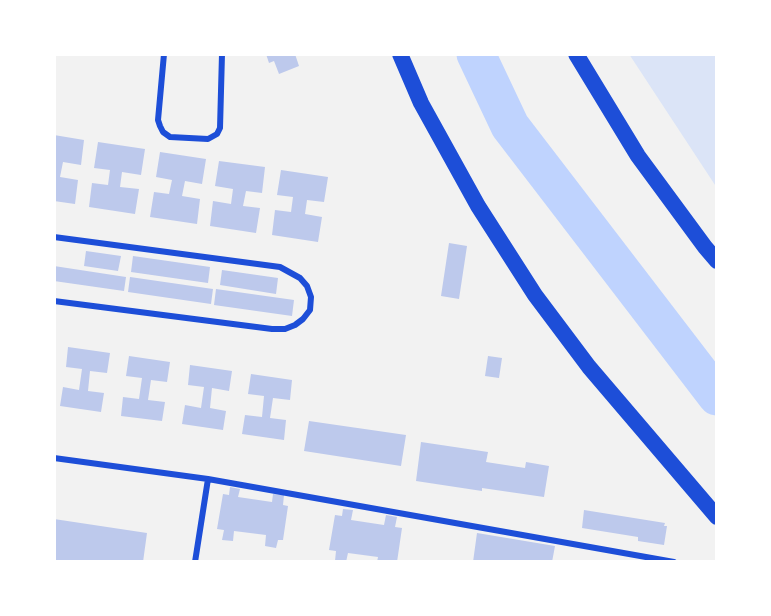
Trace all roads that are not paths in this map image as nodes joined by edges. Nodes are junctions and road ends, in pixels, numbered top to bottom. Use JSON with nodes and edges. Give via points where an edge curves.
{"nodes":[{"id":1,"x":164,"y":54,"type":"edge"},
{"id":2,"x":222,"y":54,"type":"edge"},
{"id":3,"x":400,"y":54,"type":"edge"},
{"id":4,"x":576,"y":54,"type":"edge"},
{"id":5,"x":54,"y":237,"type":"edge"},
{"id":6,"x":717,"y":261,"type":"edge"},
{"id":7,"x":54,"y":301,"type":"edge"},
{"id":8,"x":54,"y":458,"type":"edge"},
{"id":9,"x":208,"y":479,"type":"junction"},
{"id":10,"x":699,"y":496,"type":"junction"},
{"id":11,"x":717,"y":517,"type":"edge"},
{"id":12,"x":717,"y":528,"type":"edge"},
{"id":13,"x":195,"y":562,"type":"edge"},
{"id":14,"x":674,"y":562,"type":"edge"}],
"edges":[{"from":1,"to":2,"type":"street","via":[[158,120],[163,132],[170,137],[208,139],[220,128]]},
{"from":3,"to":10,"type":"highway","via":[[421,103],[478,206],[536,295],[590,367]]},
{"from":4,"to":6,"type":"highway","via":[[638,156]]},
{"from":5,"to":7,"type":"street","via":[[280,267],[300,278],[311,297],[310,310],[303,319],[285,329]]},
{"from":8,"to":9,"type":"street"},
{"from":9,"to":13,"type":"street"},
{"from":9,"to":14,"type":"street"},
{"from":10,"to":11,"type":"highway"},
{"from":10,"to":12,"type":"highway"}]}
